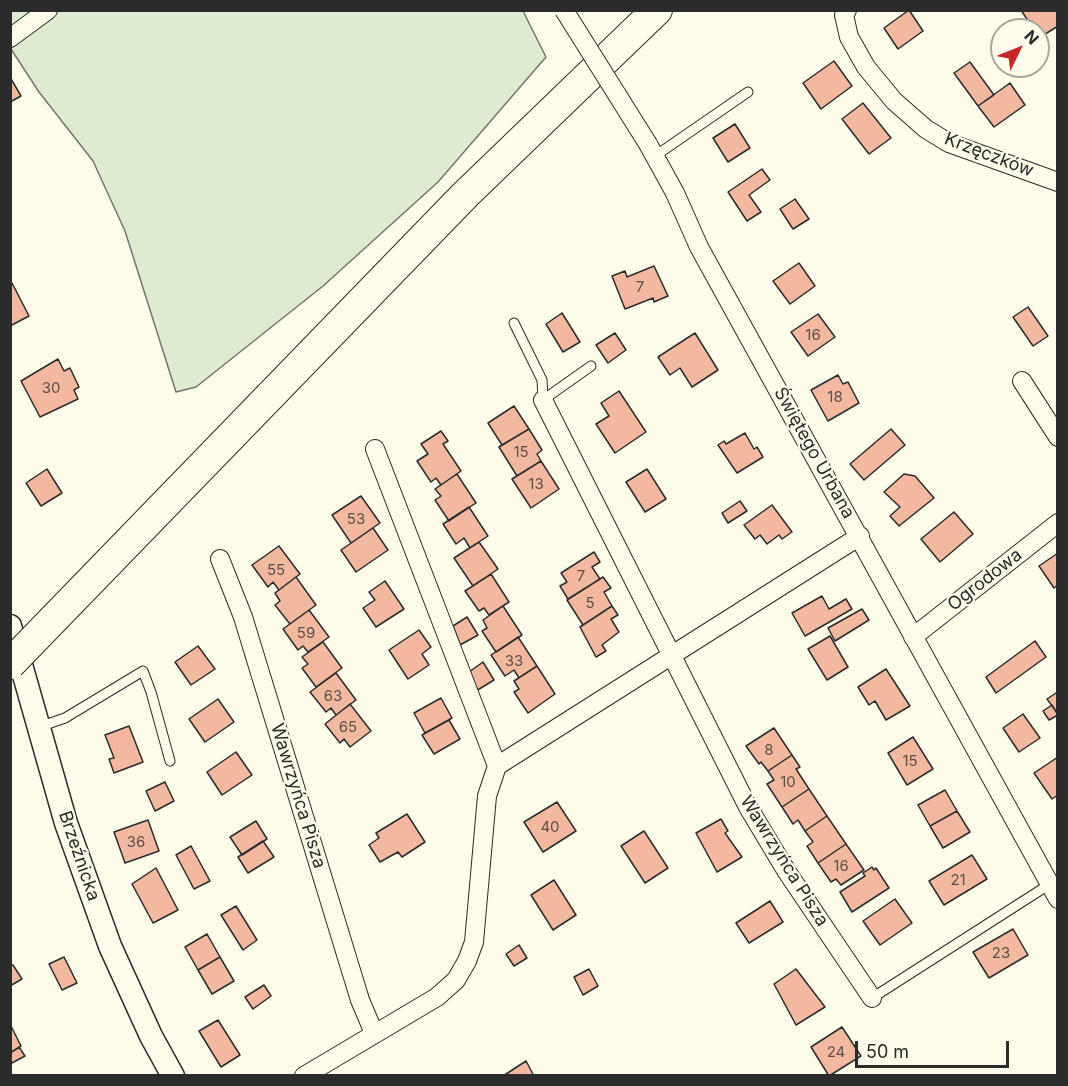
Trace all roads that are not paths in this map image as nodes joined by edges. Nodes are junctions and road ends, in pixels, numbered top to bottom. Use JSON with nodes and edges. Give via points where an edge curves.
{"nodes":[{"id":1,"x":48,"y":10,"type":"edge"},
{"id":2,"x":564,"y":10,"type":"edge"},
{"id":3,"x":657,"y":10,"type":"edge"},
{"id":4,"x":847,"y":10,"type":"edge"},
{"id":5,"x":10,"y":38,"type":"edge"},
{"id":6,"x":748,"y":92,"type":"dead end"},
{"id":7,"x":651,"y":150,"type":"junction"},
{"id":8,"x":1058,"y":182,"type":"edge"},
{"id":9,"x":514,"y":323,"type":"dead end"},
{"id":10,"x":591,"y":366,"type":"dead end"},
{"id":11,"x":1022,"y":381,"type":"dead end"},
{"id":12,"x":543,"y":400,"type":"junction"},
{"id":13,"x":1058,"y":437,"type":"edge"},
{"id":14,"x":375,"y":449,"type":"dead end"},
{"id":15,"x":1058,"y":524,"type":"edge"},
{"id":16,"x":860,"y":536,"type":"junction"},
{"id":17,"x":220,"y":559,"type":"dead end"},
{"id":18,"x":10,"y":626,"type":"edge"},
{"id":19,"x":913,"y":637,"type":"junction"},
{"id":20,"x":672,"y":656,"type":"junction"},
{"id":21,"x":10,"y":664,"type":"edge"},
{"id":22,"x":39,"y":728,"type":"junction"},
{"id":23,"x":170,"y":761,"type":"dead end"},
{"id":24,"x":497,"y":766,"type":"junction"},
{"id":25,"x":1054,"y":891,"type":"edge"},
{"id":26,"x":872,"y":998,"type":"joint"},
{"id":27,"x":374,"y":1033,"type":"junction"},
{"id":28,"x":173,"y":1076,"type":"edge"},
{"id":29,"x":304,"y":1076,"type":"edge"}],
"edges":[{"from":1,"to":5,"type":"street"},
{"from":2,"to":7,"type":"street","name":"Świętego Urbana","bridge":true},
{"from":3,"to":21,"type":"main road","bridge":true,"via":[[465,195]]},
{"from":4,"to":8,"type":"street","name":"Krzęczków","via":[[844,15],[849,37],[866,67],[894,101],[926,129],[949,143]]},
{"from":6,"to":7,"type":"lane"},
{"from":7,"to":16,"type":"street","name":"Świętego Urbana","via":[[699,247]]},
{"from":9,"to":12,"type":"lane","via":[[542,380]]},
{"from":10,"to":12,"type":"lane"},
{"from":11,"to":13,"type":"street"},
{"from":12,"to":20,"type":"street","name":"Wawrzyńca Pisza"},
{"from":14,"to":24,"type":"street"},
{"from":15,"to":19,"type":"street","name":"Ogrodowa"},
{"from":16,"to":19,"type":"street","name":"Świętego Urbana"},
{"from":16,"to":20,"type":"street"},
{"from":17,"to":27,"type":"street","name":"Wawrzyńca Pisza","via":[[243,617],[360,1000]]},
{"from":18,"to":22,"type":"street","name":"Brzeźnicka"},
{"from":19,"to":25,"type":"street","name":"Świętego Urbana"},
{"from":20,"to":24,"type":"street"},
{"from":20,"to":26,"type":"street","name":"Wawrzyńca Pisza","via":[[748,807]]},
{"from":22,"to":23,"type":"lane","via":[[65,718],[143,671]]},
{"from":22,"to":28,"type":"street","name":"Brzeźnicka","via":[[66,823],[110,946]]},
{"from":24,"to":27,"type":"street","via":[[488,796],[474,942],[467,961],[456,980],[437,997]]},
{"from":25,"to":26,"type":"lane"},
{"from":27,"to":29,"type":"street"}]}
